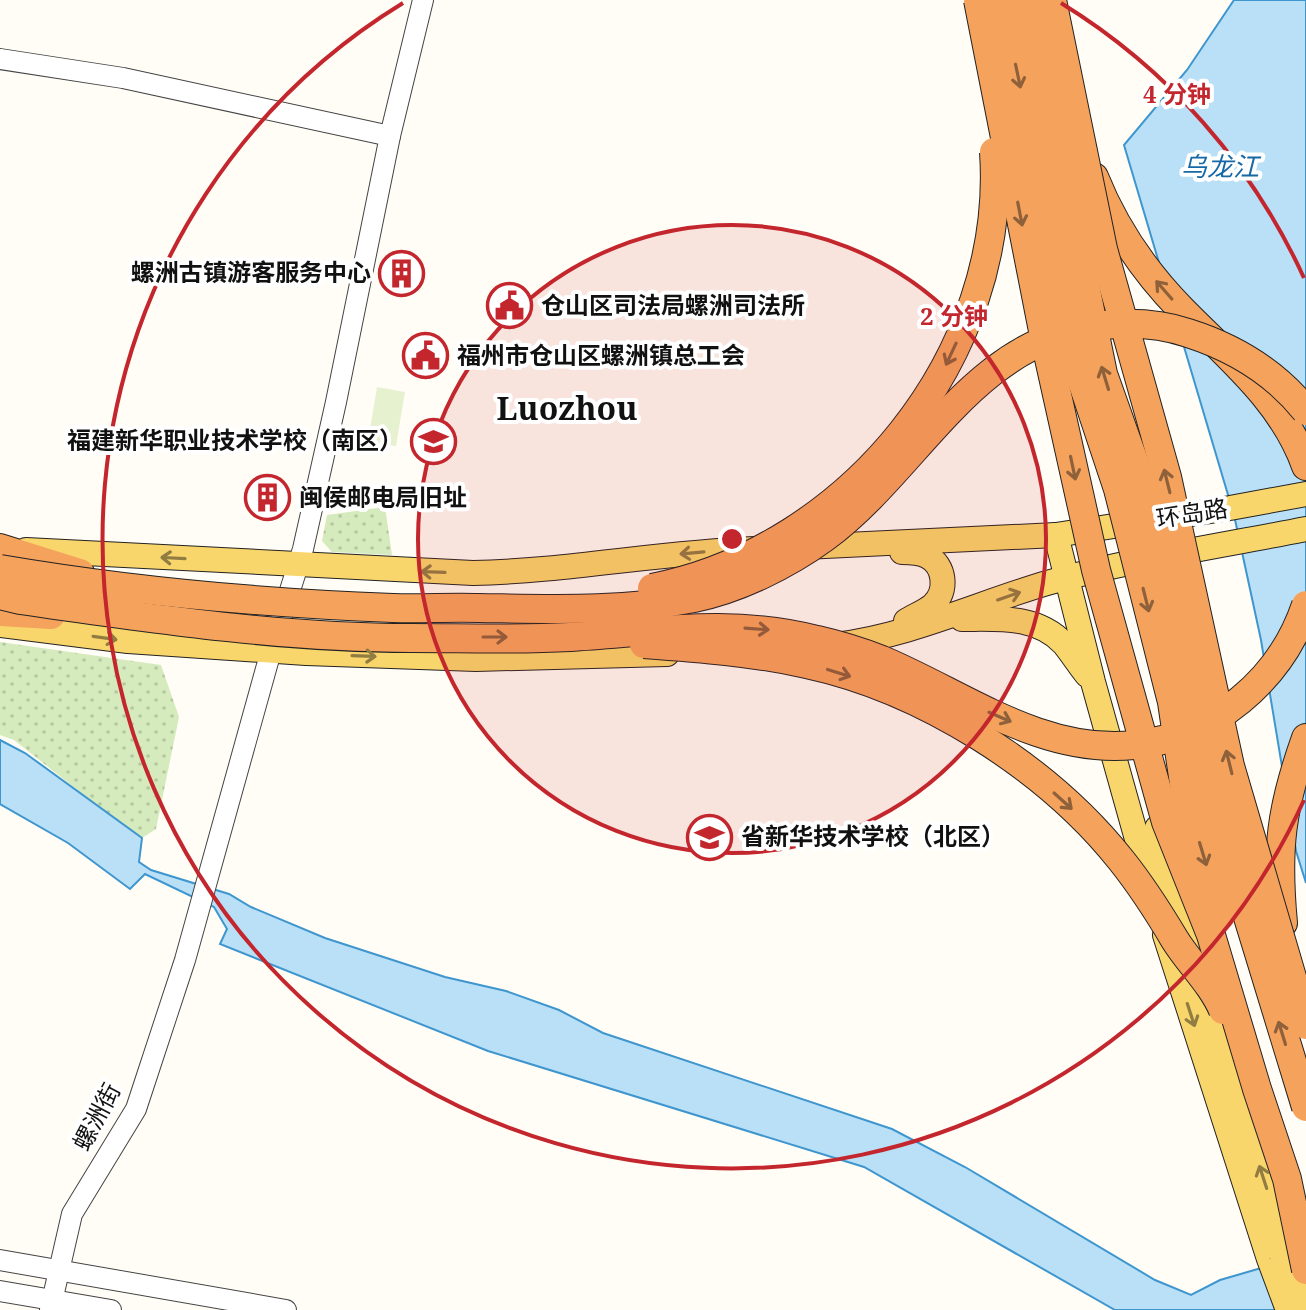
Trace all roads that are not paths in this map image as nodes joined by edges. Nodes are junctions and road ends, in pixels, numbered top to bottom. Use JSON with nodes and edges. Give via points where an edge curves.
{"nodes":[{"id":1,"x":423,"y":0,"type":"edge"},
{"id":2,"x":978,"y":0,"type":"edge"},
{"id":3,"x":1002,"y":0,"type":"edge"},
{"id":4,"x":1027,"y":0,"type":"edge"},
{"id":5,"x":1052,"y":0,"type":"edge"},
{"id":6,"x":0,"y":59,"type":"edge"},
{"id":7,"x":988,"y":59,"type":"junction"},
{"id":8,"x":390,"y":136,"type":"junction"},
{"id":9,"x":1086,"y":158,"type":"junction"},
{"id":10,"x":1306,"y":411,"type":"edge"},
{"id":11,"x":1306,"y":466,"type":"edge"},
{"id":12,"x":1306,"y":494,"type":"edge"},
{"id":13,"x":1306,"y":529,"type":"edge"},
{"id":14,"x":1066,"y":534,"type":"junction"},
{"id":15,"x":832,"y":546,"type":"junction"},
{"id":16,"x":0,"y":548,"type":"edge"},
{"id":17,"x":298,"y":565,"type":"junction"},
{"id":18,"x":0,"y":569,"type":"edge"},
{"id":19,"x":1077,"y":575,"type":"junction"},
{"id":20,"x":119,"y":585,"type":"junction"},
{"id":21,"x":0,"y":595,"type":"edge"},
{"id":22,"x":1306,"y":605,"type":"edge"},
{"id":23,"x":479,"y":608,"type":"junction"},
{"id":24,"x":0,"y":612,"type":"edge"},
{"id":25,"x":122,"y":614,"type":"junction"},
{"id":26,"x":944,"y":618,"type":"junction"},
{"id":27,"x":0,"y":625,"type":"edge"},
{"id":28,"x":568,"y":637,"type":"junction"},
{"id":29,"x":872,"y":639,"type":"junction"},
{"id":30,"x":271,"y":651,"type":"junction"},
{"id":31,"x":1093,"y":682,"type":"junction"},
{"id":32,"x":1306,"y":738,"type":"edge"},
{"id":33,"x":1291,"y":979,"type":"junction"},
{"id":34,"x":1306,"y":1025,"type":"edge"},
{"id":35,"x":1257,"y":1089,"type":"junction"},
{"id":36,"x":1306,"y":1107,"type":"edge"},
{"id":37,"x":1306,"y":1188,"type":"edge"},
{"id":38,"x":0,"y":1260,"type":"edge"},
{"id":39,"x":1287,"y":1260,"type":"edge"},
{"id":40,"x":59,"y":1270,"type":"junction"},
{"id":41,"x":0,"y":1291,"type":"edge"},
{"id":42,"x":1306,"y":1304,"type":"edge"},
{"id":43,"x":51,"y":1305,"type":"edge"},
{"id":44,"x":111,"y":1310,"type":"edge"},
{"id":45,"x":286,"y":1310,"type":"edge"},
{"id":46,"x":1288,"y":1310,"type":"edge"}],
"edges":[{"from":1,"to":8,"type":"street","name":"螺洲街"},
{"from":2,"to":7,"type":"highway","bridge":true},
{"from":3,"to":37,"type":"highway","one_way":true,"bridge":true,"via":[[1080,375],[1118,489],[1172,702],[1186,797]]},
{"from":36,"to":4,"type":"highway","one_way":true,"bridge":true,"via":[[1206,780],[1195,696],[1142,484],[1103,374]]},
{"from":5,"to":9,"type":"highway","bridge":true},
{"from":6,"to":8,"type":"street","via":[[123,78]]},
{"from":7,"to":23,"type":"highway","one_way":true,"bridge":true,"via":[[996,180],[982,270],[945,369],[874,467],[796,529],[694,577],[606,596]]},
{"from":7,"to":35,"type":"highway","one_way":true,"bridge":true,"via":[[1072,466],[1114,637],[1166,822],[1211,935]]},
{"from":8,"to":17,"type":"street","name":"螺洲街"},
{"from":11,"to":9,"type":"highway","one_way":true,"bridge":true,"via":[[1291,433],[1251,378],[1143,266],[1114,220]]},
{"from":33,"to":9,"type":"highway","one_way":true,"bridge":true,"via":[[1230,766],[1167,477],[1103,249]]},
{"from":10,"to":23,"type":"highway","bridge":true,"via":[[1259,366],[1212,341],[1153,325],[1082,328],[1042,342],[991,372],[825,537],[751,578],[661,603]]},
{"from":12,"to":14,"type":"main road","name":"环岛路"},
{"from":13,"to":19,"type":"main road","name":"环岛路"},
{"from":14,"to":15,"type":"main road","name":"环岛路"},
{"from":14,"to":19,"type":"main road"},
{"from":15,"to":17,"type":"main road","one_way":true,"via":[[723,550],[506,573]]},
{"from":15,"to":29,"type":"main road","via":[[926,555],[940,571],[943,589],[934,604]]},
{"from":17,"to":16,"type":"main road","one_way":true},
{"from":16,"to":20,"type":"highway","bridge":true},
{"from":17,"to":30,"type":"street","name":"螺洲街"},
{"from":18,"to":20,"type":"highway","bridge":true},
{"from":26,"to":19,"type":"main road","name":"环岛路","one_way":true},
{"from":19,"to":31,"type":"main road"},
{"from":39,"to":19,"type":"main road","one_way":true},
{"from":20,"to":23,"type":"highway","bridge":true,"via":[[254,600]]},
{"from":21,"to":25,"type":"highway","bridge":true},
{"from":28,"to":22,"type":"highway","one_way":true,"bridge":true,"via":[[693,626],[796,635],[882,660],[1051,736],[1109,747],[1171,738],[1239,703],[1290,642]]},
{"from":24,"to":25,"type":"highway","bridge":true},
{"from":25,"to":28,"type":"highway","one_way":true,"bridge":true,"via":[[326,636]]},
{"from":26,"to":29,"type":"main road","name":"环岛路"},
{"from":26,"to":31,"type":"main road","via":[[1012,619],[1039,627],[1062,643]]},
{"from":27,"to":30,"type":"main road","one_way":true},
{"from":28,"to":35,"type":"highway","one_way":true,"bridge":true,"via":[[732,651],[810,665],[917,702],[990,744],[1063,801],[1119,857],[1216,995]]},
{"from":30,"to":29,"type":"main road","one_way":true,"via":[[554,658],[777,652]]},
{"from":30,"to":40,"type":"street","name":"螺洲街","via":[[189,947],[136,1109],[72,1214]]},
{"from":31,"to":39,"type":"main road","one_way":true,"via":[[1137,844]]},
{"from":32,"to":33,"type":"highway","bridge":true,"via":[[1279,841]]},
{"from":33,"to":34,"type":"highway","bridge":true},
{"from":35,"to":39,"type":"highway","bridge":true,"via":[[1287,1179]]},
{"from":38,"to":40,"type":"street"},
{"from":39,"to":42,"type":"main road"},
{"from":39,"to":46,"type":"main road"},
{"from":40,"to":43,"type":"street","name":"螺洲街"},
{"from":40,"to":45,"type":"street"},
{"from":41,"to":43,"type":"street"},
{"from":43,"to":44,"type":"street"}]}
